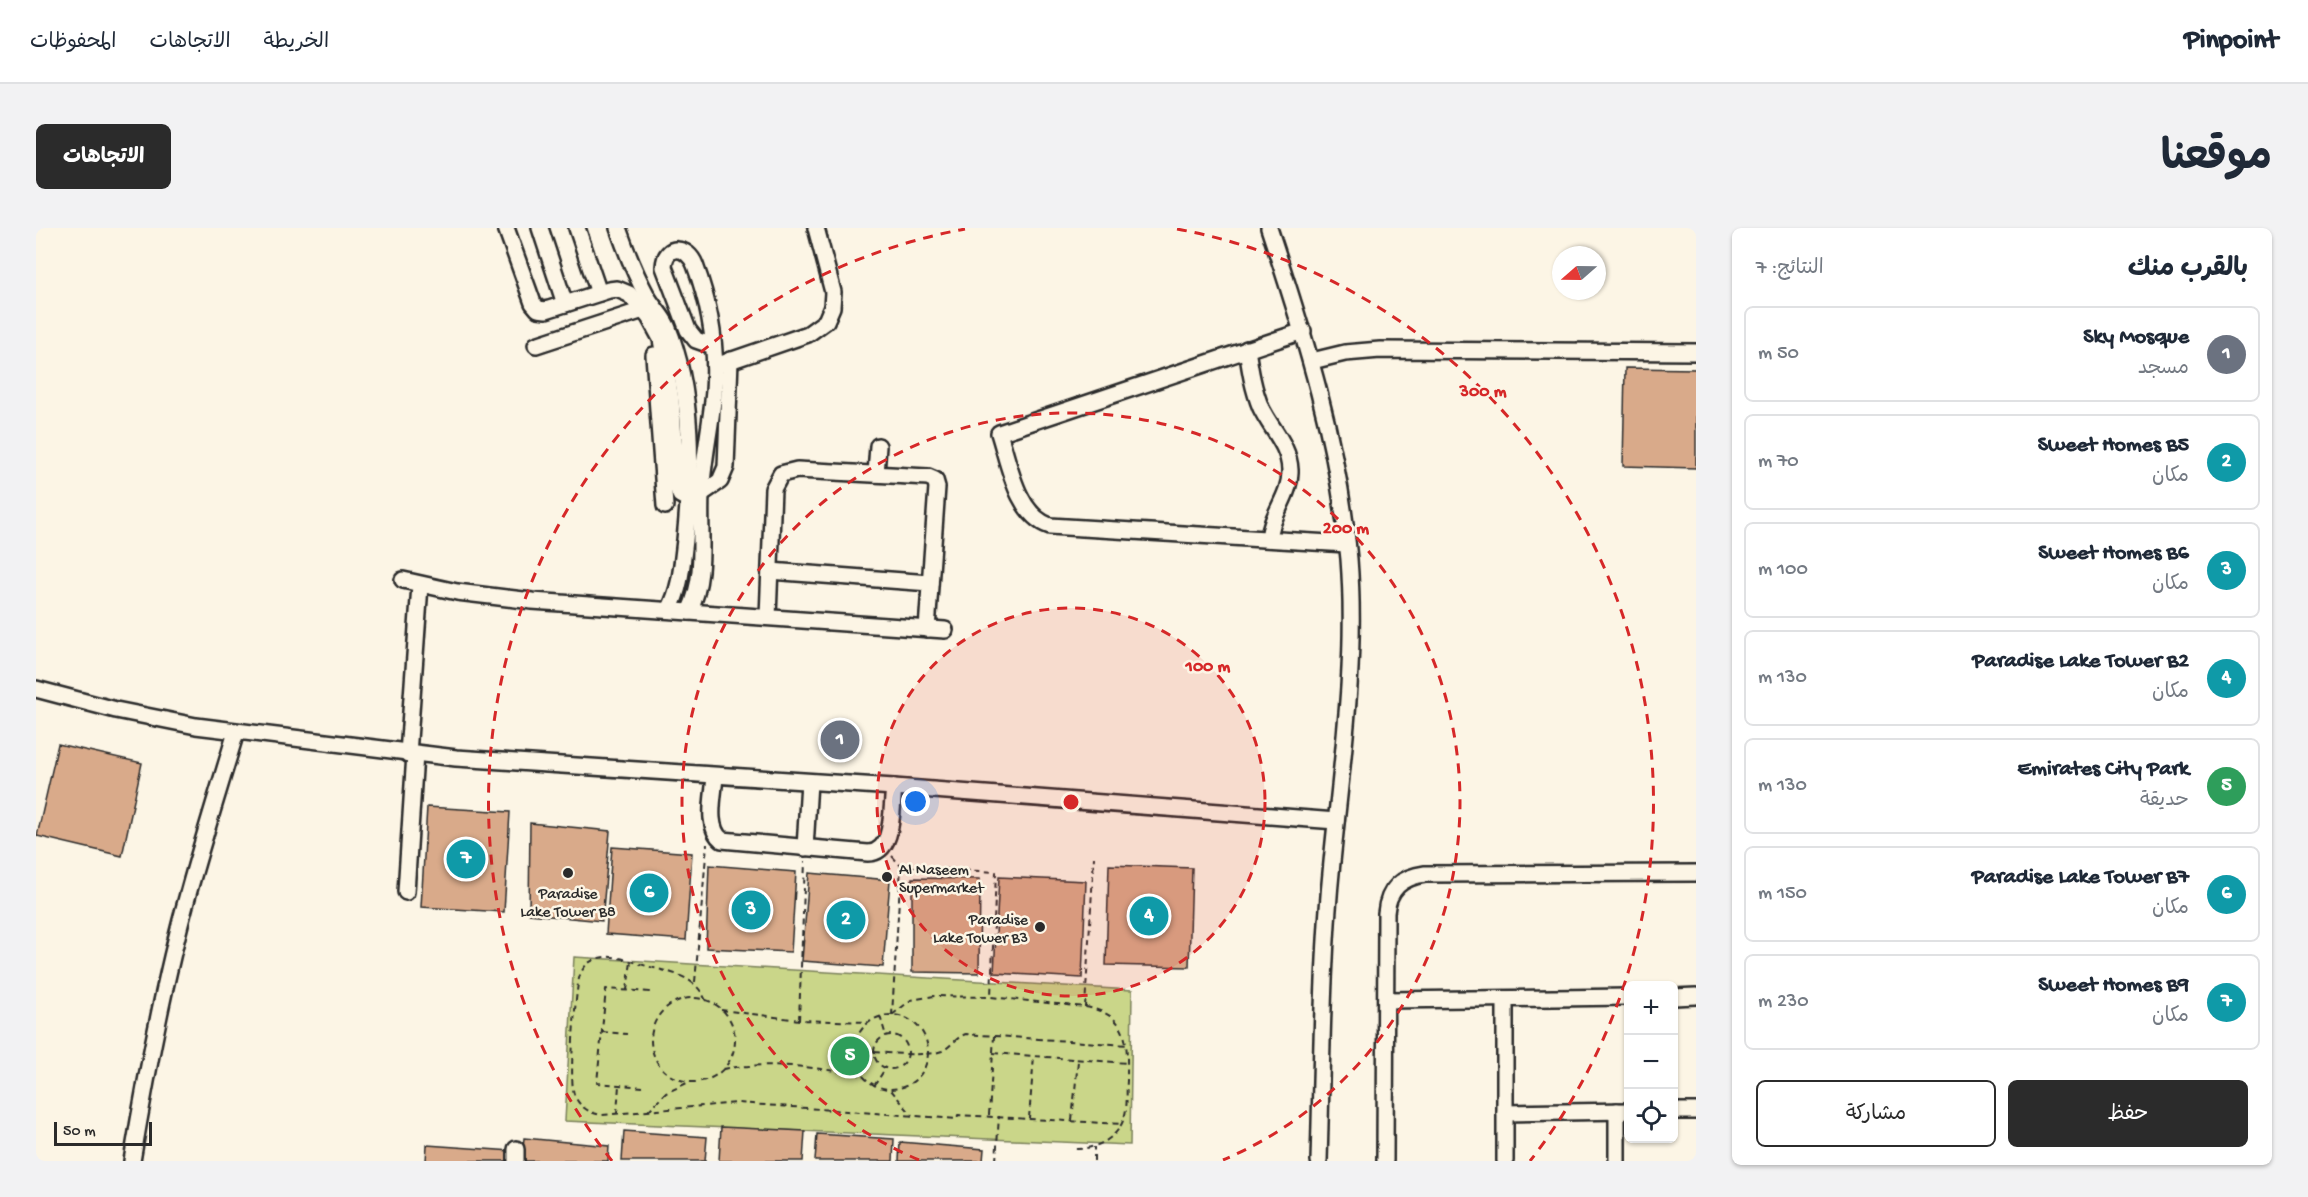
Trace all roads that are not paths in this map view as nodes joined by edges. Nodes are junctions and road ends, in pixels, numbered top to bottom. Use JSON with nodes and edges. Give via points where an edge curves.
{"nodes":[{"id":1,"x":506,"y":228,"type":"edge"},
{"id":2,"x":540,"y":228,"type":"edge"},
{"id":3,"x":577,"y":228,"type":"edge"},
{"id":4,"x":618,"y":228,"type":"edge"},
{"id":5,"x":816,"y":228,"type":"edge"},
{"id":6,"x":1269,"y":228,"type":"edge"},
{"id":7,"x":599,"y":293,"type":"junction"},
{"id":8,"x":565,"y":304,"type":"junction"},
{"id":9,"x":643,"y":310,"type":"junction"},
{"id":10,"x":1303,"y":331,"type":"junction"},
{"id":11,"x":536,"y":345,"type":"dead end"},
{"id":12,"x":713,"y":346,"type":"junction"},
{"id":13,"x":1247,"y":350,"type":"junction"},
{"id":14,"x":1696,"y":352,"type":"edge"},
{"id":15,"x":654,"y":355,"type":"dead end"},
{"id":16,"x":730,"y":360,"type":"junction"},
{"id":17,"x":1312,"y":361,"type":"junction"},
{"id":18,"x":714,"y":366,"type":"junction"},
{"id":19,"x":671,"y":400,"type":"junction"},
{"id":20,"x":878,"y":447,"type":"dead end"},
{"id":21,"x":876,"y":474,"type":"junction"},
{"id":22,"x":665,"y":506,"type":"dead end"},
{"id":23,"x":694,"y":506,"type":"junction"},
{"id":24,"x":1269,"y":539,"type":"junction"},
{"id":25,"x":1347,"y":544,"type":"junction"},
{"id":26,"x":770,"y":571,"type":"junction"},
{"id":27,"x":403,"y":580,"type":"dead end"},
{"id":28,"x":930,"y":584,"type":"junction"},
{"id":29,"x":420,"y":585,"type":"junction"},
{"id":30,"x":669,"y":610,"type":"junction"},
{"id":31,"x":689,"y":612,"type":"junction"},
{"id":32,"x":768,"y":617,"type":"junction"},
{"id":33,"x":927,"y":629,"type":"junction"},
{"id":34,"x":945,"y":630,"type":"dead end"},
{"id":35,"x":36,"y":689,"type":"edge"},
{"id":36,"x":236,"y":732,"type":"junction"},
{"id":37,"x":412,"y":754,"type":"junction"},
{"id":38,"x":715,"y":776,"type":"junction"},
{"id":39,"x":809,"y":782,"type":"junction"},
{"id":40,"x":894,"y":788,"type":"junction"},
{"id":41,"x":1336,"y":821,"type":"junction"},
{"id":42,"x":805,"y":848,"type":"junction"},
{"id":43,"x":1696,"y":873,"type":"edge"},
{"id":44,"x":406,"y":892,"type":"dead end"},
{"id":45,"x":1696,"y":996,"type":"edge"},
{"id":46,"x":1624,"y":997,"type":"edge"},
{"id":47,"x":1678,"y":997,"type":"edge"},
{"id":48,"x":1505,"y":999,"type":"junction"},
{"id":49,"x":1386,"y":1000,"type":"junction"},
{"id":50,"x":1696,"y":1110,"type":"edge"},
{"id":51,"x":1623,"y":1111,"type":"edge"},
{"id":52,"x":1678,"y":1111,"type":"edge"},
{"id":53,"x":1505,"y":1113,"type":"junction"},
{"id":54,"x":132,"y":1161,"type":"edge"},
{"id":55,"x":1319,"y":1161,"type":"edge"},
{"id":56,"x":1385,"y":1161,"type":"edge"},
{"id":57,"x":1505,"y":1161,"type":"edge"},
{"id":58,"x":1617,"y":1161,"type":"edge"}],
"edges":[{"from":1,"to":8,"type":"street","via":[[535,307],[546,310]]},
{"from":2,"to":8,"type":"street"},
{"from":3,"to":7,"type":"street"},
{"from":4,"to":19,"type":"street","via":[[646,295],[666,324],[676,355]]},
{"from":5,"to":16,"type":"street","via":[[833,292],[826,321],[815,331]]},
{"from":6,"to":10,"type":"street"},
{"from":7,"to":8,"type":"street"},
{"from":7,"to":9,"type":"street","via":[[621,290]]},
{"from":9,"to":11,"type":"street"},
{"from":9,"to":19,"type":"street","via":[[661,339]]},
{"from":10,"to":13,"type":"street"},
{"from":10,"to":17,"type":"street"},
{"from":12,"to":12,"type":"street","via":[[704,294],[693,260],[683,250],[673,251],[666,257],[664,267],[688,330],[696,340]]},
{"from":12,"to":18,"type":"street"},
{"from":13,"to":24,"type":"street","via":[[1257,397],[1290,465],[1288,490],[1273,518]]},
{"from":13,"to":24,"type":"street","via":[[999,433],[1024,506],[1043,524]]},
{"from":14,"to":17,"type":"street","via":[[1380,350]]},
{"from":15,"to":19,"type":"street"},
{"from":16,"to":18,"type":"street"},
{"from":16,"to":23,"type":"street","via":[[726,467],[720,481]]},
{"from":17,"to":25,"type":"street","via":[[1335,459]]},
{"from":18,"to":23,"type":"street","via":[[714,394]]},
{"from":19,"to":22,"type":"street"},
{"from":19,"to":23,"type":"street","via":[[682,459],[678,492]]},
{"from":20,"to":21,"type":"street"},
{"from":21,"to":26,"type":"street","via":[[796,470],[781,474],[773,489]]},
{"from":21,"to":28,"type":"street","via":[[928,477],[936,484]]},
{"from":23,"to":30,"type":"street","via":[[680,583]]},
{"from":23,"to":31,"type":"street","via":[[701,574]]},
{"from":24,"to":25,"type":"street"},
{"from":25,"to":41,"type":"street","via":[[1350,674]]},
{"from":26,"to":28,"type":"street"},
{"from":26,"to":32,"type":"street"},
{"from":27,"to":29,"type":"street"},
{"from":28,"to":33,"type":"street"},
{"from":29,"to":30,"type":"street","via":[[532,601]]},
{"from":29,"to":37,"type":"street"},
{"from":30,"to":31,"type":"street"},
{"from":31,"to":32,"type":"street"},
{"from":32,"to":33,"type":"street"},
{"from":33,"to":34,"type":"street"},
{"from":35,"to":36,"type":"street","via":[[156,719]]},
{"from":36,"to":37,"type":"street"},
{"from":36,"to":54,"type":"street","via":[[176,944]]},
{"from":37,"to":38,"type":"street"},
{"from":37,"to":44,"type":"street"},
{"from":38,"to":39,"type":"street"},
{"from":38,"to":42,"type":"street","via":[[713,825],[718,837],[727,842]]},
{"from":39,"to":40,"type":"street"},
{"from":39,"to":42,"type":"street"},
{"from":40,"to":41,"type":"street"},
{"from":40,"to":42,"type":"street","via":[[888,839],[883,847],[872,853]]},
{"from":41,"to":55,"type":"street","via":[[1325,955]]},
{"from":43,"to":49,"type":"street","via":[[1411,876],[1395,888],[1387,906]]},
{"from":45,"to":47,"type":"street"},
{"from":46,"to":48,"type":"street"},
{"from":48,"to":49,"type":"street"},
{"from":48,"to":53,"type":"street"},
{"from":49,"to":56,"type":"street"},
{"from":50,"to":52,"type":"street"},
{"from":51,"to":53,"type":"street"},
{"from":51,"to":58,"type":"street"},
{"from":53,"to":57,"type":"street"}]}
